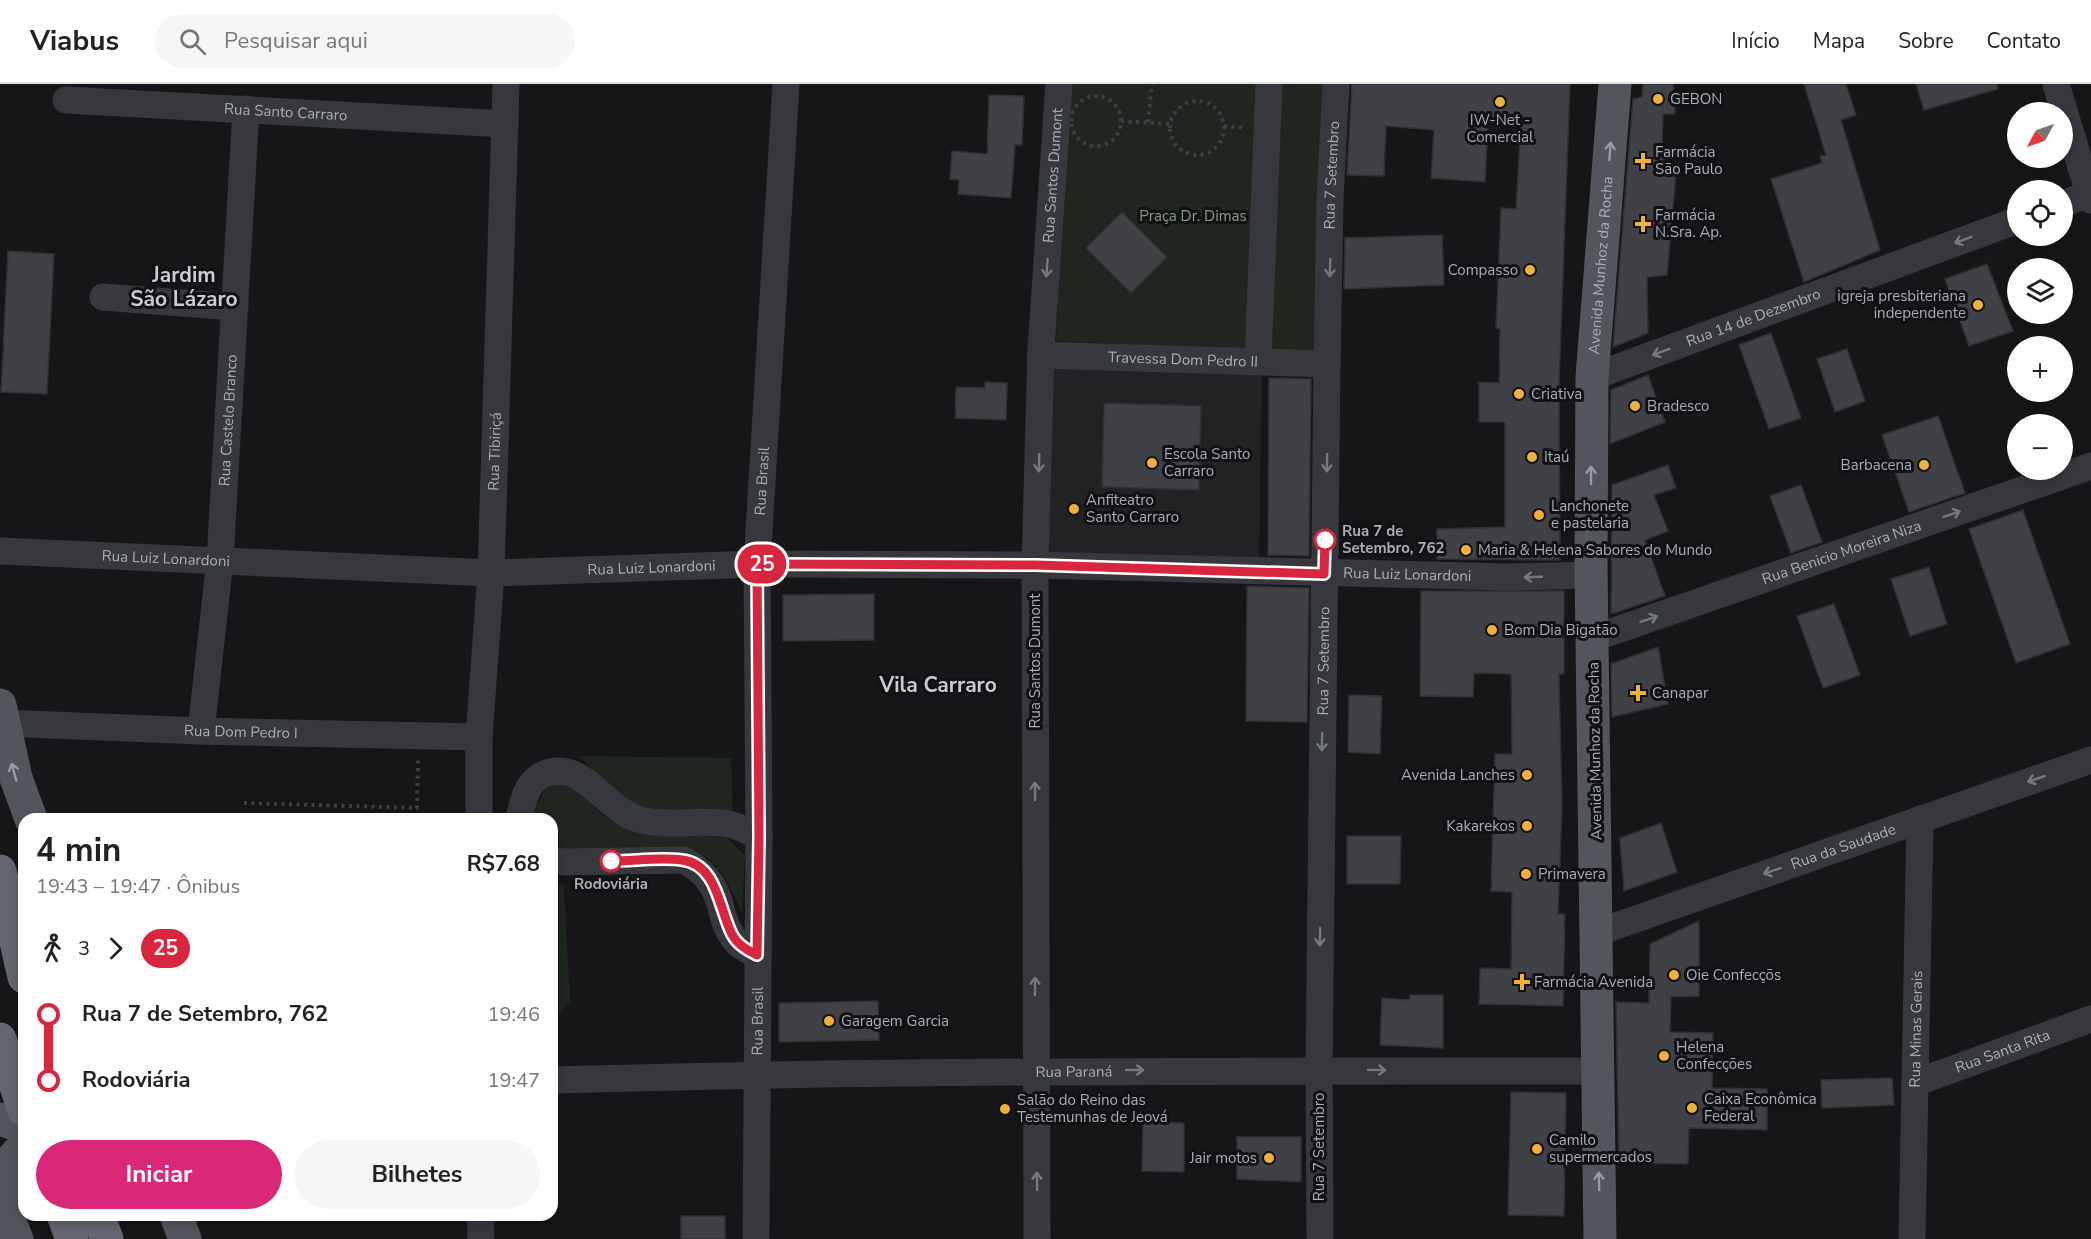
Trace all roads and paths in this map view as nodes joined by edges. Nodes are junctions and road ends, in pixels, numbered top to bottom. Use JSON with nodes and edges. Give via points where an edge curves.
{"nodes":[{"id":1,"x":506,"y":84,"type":"edge"},
{"id":2,"x":786,"y":84,"type":"edge"},
{"id":3,"x":1059,"y":84,"type":"edge"},
{"id":4,"x":1152,"y":84,"type":"edge"},
{"id":5,"x":1269,"y":84,"type":"edge"},
{"id":6,"x":1336,"y":84,"type":"edge"},
{"id":7,"x":1615,"y":84,"type":"edge"},
{"id":8,"x":2056,"y":84,"type":"edge"},
{"id":9,"x":66,"y":100,"type":"dead end"},
{"id":10,"x":246,"y":108,"type":"junction"},
{"id":11,"x":1121,"y":121,"type":"junction"},
{"id":12,"x":1148,"y":122,"type":"junction"},
{"id":13,"x":505,"y":124,"type":"junction"},
{"id":14,"x":1170,"y":124,"type":"junction"},
{"id":15,"x":2090,"y":196,"type":"edge"},
{"id":16,"x":2073,"y":201,"type":"edge"},
{"id":17,"x":2007,"y":224,"type":"edge"},
{"id":18,"x":103,"y":297,"type":"dead end"},
{"id":19,"x":235,"y":307,"type":"junction"},
{"id":20,"x":1041,"y":355,"type":"junction"},
{"id":21,"x":1258,"y":361,"type":"junction"},
{"id":22,"x":1327,"y":364,"type":"junction"},
{"id":23,"x":1592,"y":377,"type":"junction"},
{"id":24,"x":2091,"y":466,"type":"edge"},
{"id":25,"x":0,"y":551,"type":"edge"},
{"id":26,"x":220,"y":560,"type":"junction"},
{"id":27,"x":757,"y":564,"type":"junction"},
{"id":28,"x":1035,"y":565,"type":"junction"},
{"id":29,"x":491,"y":573,"type":"junction"},
{"id":30,"x":1324,"y":574,"type":"junction"},
{"id":31,"x":1591,"y":575,"type":"junction"},
{"id":32,"x":1594,"y":638,"type":"junction"},
{"id":33,"x":1,"y":714,"type":"edge"},
{"id":34,"x":201,"y":731,"type":"junction"},
{"id":35,"x":418,"y":735,"type":"junction"},
{"id":36,"x":479,"y":737,"type":"junction"},
{"id":37,"x":2091,"y":760,"type":"edge"},
{"id":38,"x":244,"y":803,"type":"dead end"},
{"id":39,"x":29,"y":813,"type":"edge"},
{"id":40,"x":479,"y":813,"type":"edge"},
{"id":41,"x":521,"y":813,"type":"edge"},
{"id":42,"x":1920,"y":819,"type":"junction"},
{"id":43,"x":759,"y":836,"type":"junction"},
{"id":44,"x":558,"y":861,"type":"edge"},
{"id":45,"x":0,"y":871,"type":"edge"},
{"id":46,"x":1596,"y":933,"type":"junction"},
{"id":47,"x":18,"y":950,"type":"edge"},
{"id":48,"x":757,"y":955,"type":"junction"},
{"id":49,"x":2091,"y":1019,"type":"edge"},
{"id":50,"x":2,"y":1047,"type":"edge"},
{"id":51,"x":1318,"y":1069,"type":"junction"},
{"id":52,"x":1035,"y":1071,"type":"junction"},
{"id":53,"x":1597,"y":1071,"type":"junction"},
{"id":54,"x":757,"y":1074,"type":"junction"},
{"id":55,"x":558,"y":1080,"type":"edge"},
{"id":56,"x":1915,"y":1083,"type":"junction"},
{"id":57,"x":18,"y":1093,"type":"edge"},
{"id":58,"x":0,"y":1119,"type":"edge"},
{"id":59,"x":18,"y":1123,"type":"edge"},
{"id":60,"x":18,"y":1153,"type":"edge"},
{"id":61,"x":0,"y":1199,"type":"edge"},
{"id":62,"x":65,"y":1221,"type":"edge"},
{"id":63,"x":100,"y":1221,"type":"edge"},
{"id":64,"x":178,"y":1221,"type":"edge"},
{"id":65,"x":480,"y":1221,"type":"edge"},
{"id":66,"x":17,"y":1239,"type":"edge"},
{"id":67,"x":72,"y":1239,"type":"edge"},
{"id":68,"x":107,"y":1239,"type":"edge"},
{"id":69,"x":185,"y":1239,"type":"edge"},
{"id":70,"x":481,"y":1239,"type":"edge"},
{"id":71,"x":756,"y":1239,"type":"edge"},
{"id":72,"x":1037,"y":1239,"type":"edge"},
{"id":73,"x":1320,"y":1239,"type":"edge"},
{"id":74,"x":1599,"y":1239,"type":"edge"},
{"id":75,"x":1912,"y":1239,"type":"edge"}],
"edges":[{"from":1,"to":13,"type":"street","name":"Rua Tibiriçá"},
{"from":2,"to":27,"type":"street","name":"Rua Brasil"},
{"from":3,"to":20,"type":"street","name":"Rua Santos Dumont","one_way":true},
{"from":4,"to":12,"type":"path"},
{"from":5,"to":21,"type":"street"},
{"from":6,"to":22,"type":"street","name":"Rua 7 Setembro","one_way":true},
{"from":23,"to":7,"type":"main road","name":"Avenida Munhoz da Rocha","one_way":true},
{"from":8,"to":15,"type":"street"},
{"from":9,"to":10,"type":"street","name":"Rua Santo Carraro"},
{"from":10,"to":13,"type":"street","name":"Rua Santo Carraro"},
{"from":10,"to":19,"type":"street","name":"Rua Castelo Branco"},
{"from":11,"to":11,"type":"path","via":[[1113,103],[1095,96],[1079,103],[1072,119],[1080,139],[1096,146],[1113,139]]},
{"from":11,"to":12,"type":"path"},
{"from":12,"to":14,"type":"path"},
{"from":13,"to":29,"type":"street","name":"Rua Tibiriçá"},
{"from":14,"to":14,"type":"path","via":[[1176,145],[1193,155],[1211,151],[1223,134],[1219,113],[1201,102],[1182,105]]},
{"from":15,"to":16,"type":"street"},
{"from":17,"to":23,"type":"street","name":"Rua 14 de Dezembro","one_way":true},
{"from":18,"to":19,"type":"street"},
{"from":19,"to":26,"type":"street","name":"Rua Castelo Branco"},
{"from":20,"to":21,"type":"street","name":"Travessa Dom Pedro II"},
{"from":20,"to":28,"type":"street","name":"Rua Santos Dumont","one_way":true},
{"from":21,"to":22,"type":"street","name":"Travessa Dom Pedro II"},
{"from":22,"to":30,"type":"street","name":"Rua 7 Setembro","one_way":true},
{"from":31,"to":23,"type":"main road","name":"Avenida Munhoz da Rocha","one_way":true},
{"from":32,"to":24,"type":"street","name":"Rua Benicio Moreira Niza","one_way":true},
{"from":25,"to":26,"type":"street","name":"Rua Luiz Lonardoni"},
{"from":26,"to":29,"type":"street","name":"Rua Luiz Lonardoni"},
{"from":26,"to":34,"type":"street","name":"Rua Castelo Branco"},
{"from":27,"to":28,"type":"street","name":"Rua Luiz Lonardoni"},
{"from":27,"to":29,"type":"street","name":"Rua Luiz Lonardoni"},
{"from":27,"to":43,"type":"street","name":"Rua Brasil"},
{"from":28,"to":30,"type":"street","name":"Rua Luiz Lonardoni"},
{"from":52,"to":28,"type":"street","name":"Rua Santos Dumont","one_way":true},
{"from":29,"to":36,"type":"street","name":"Rua Tibiriçá"},
{"from":31,"to":30,"type":"street","name":"Rua Luiz Lonardoni","one_way":true,"via":[[1509,578]]},
{"from":30,"to":51,"type":"street","name":"Rua 7 Setembro","one_way":true},
{"from":31,"to":32,"type":"main road","name":"Avenida Munhoz da Rocha"},
{"from":32,"to":46,"type":"main road","name":"Avenida Munhoz da Rocha"},
{"from":33,"to":34,"type":"street","name":"Rua Dom Pedro I"},
{"from":39,"to":33,"type":"main road","one_way":true},
{"from":34,"to":35,"type":"street","name":"Rua Dom Pedro I"},
{"from":35,"to":36,"type":"street","name":"Rua Dom Pedro I"},
{"from":35,"to":38,"type":"path","via":[[417,808]]},
{"from":36,"to":40,"type":"street","name":"Rua Tibiriçá"},
{"from":37,"to":42,"type":"street","name":"Rua da Saudade","one_way":true},
{"from":41,"to":43,"type":"street","via":[[528,790],[538,777],[560,771],[582,778],[613,807],[640,820],[729,824]]},
{"from":42,"to":46,"type":"street","name":"Rua da Saudade","one_way":true},
{"from":42,"to":56,"type":"street","name":"Rua Minas Gerais"},
{"from":43,"to":48,"type":"street","name":"Rua Brasil"},
{"from":44,"to":48,"type":"street","via":[[684,860],[712,882],[730,931],[740,945]]},
{"from":45,"to":47,"type":"highway"},
{"from":46,"to":53,"type":"main road","name":"Avenida Munhoz da Rocha"},
{"from":48,"to":54,"type":"street","name":"Rua Brasil"},
{"from":49,"to":56,"type":"street","name":"Rua Santa Rita"},
{"from":50,"to":57,"type":"highway"},
{"from":52,"to":51,"type":"street","name":"Rua Paraná","one_way":true},
{"from":51,"to":53,"type":"street","name":"Rua Paraná","one_way":true},
{"from":51,"to":73,"type":"street","name":"Rua 7 Setembro"},
{"from":52,"to":54,"type":"street","name":"Rua Paraná"},
{"from":72,"to":52,"type":"street","name":"Rua Santos Dumont","one_way":true},
{"from":74,"to":53,"type":"main road","name":"Avenida Munhoz da Rocha","one_way":true},
{"from":54,"to":55,"type":"street","name":"Rua Paraná"},
{"from":54,"to":71,"type":"street","name":"Rua Brasil"},
{"from":56,"to":75,"type":"street","name":"Rua Minas Gerais"},
{"from":58,"to":59,"type":"main road"},
{"from":60,"to":61,"type":"main road"},
{"from":61,"to":66,"type":"main road"},
{"from":62,"to":67,"type":"highway"},
{"from":63,"to":68,"type":"highway"},
{"from":64,"to":69,"type":"main road"},
{"from":65,"to":70,"type":"street"}]}
